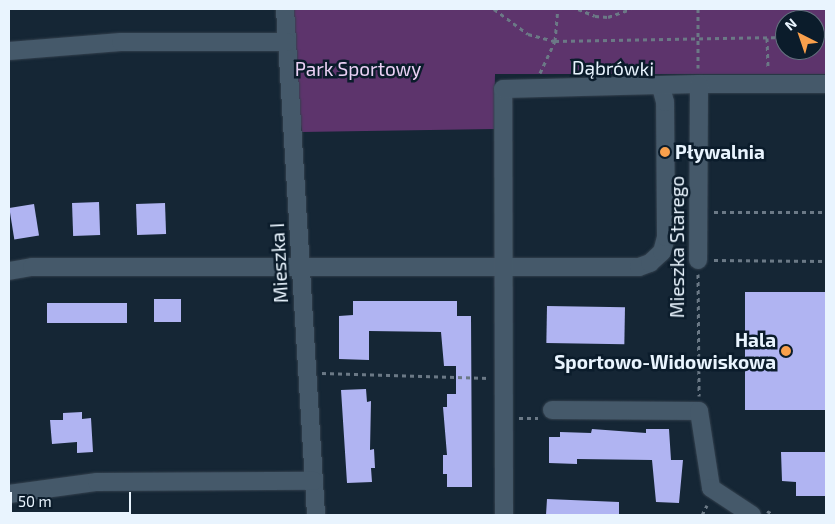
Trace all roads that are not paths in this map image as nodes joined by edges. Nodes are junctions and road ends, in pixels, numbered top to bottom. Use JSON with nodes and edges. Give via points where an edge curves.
{"nodes":[{"id":1,"x":285,"y":9,"type":"edge"},
{"id":2,"x":287,"y":42,"type":"junction"},
{"id":3,"x":9,"y":51,"type":"edge"},
{"id":4,"x":698,"y":84,"type":"junction"},
{"id":5,"x":826,"y":84,"type":"edge"},
{"id":6,"x":661,"y":87,"type":"junction"},
{"id":7,"x":698,"y":264,"type":"road end"},
{"id":8,"x":502,"y":266,"type":"junction"},
{"id":9,"x":302,"y":267,"type":"junction"},
{"id":10,"x":9,"y":271,"type":"edge"},
{"id":11,"x":556,"y":410,"type":"road end"},
{"id":12,"x":314,"y":481,"type":"junction"},
{"id":13,"x":9,"y":494,"type":"edge"},
{"id":14,"x":755,"y":511,"type":"edge"},
{"id":15,"x":316,"y":515,"type":"edge"},
{"id":16,"x":504,"y":515,"type":"edge"}],
"edges":[{"from":1,"to":2,"type":"street","name":"Mieszka I"},
{"from":2,"to":3,"type":"street","via":[[121,42]]},
{"from":2,"to":9,"type":"street","name":"Mieszka I"},
{"from":4,"to":5,"type":"street"},
{"from":4,"to":6,"type":"street"},
{"from":4,"to":7,"type":"street","name":"Mieszka Starego"},
{"from":6,"to":8,"type":"street","name":"Dąbrówki","via":[[665,102],[666,237],[662,252],[650,263],[624,268]]},
{"from":6,"to":8,"type":"street","name":"Dąbrówki","via":[[503,89]]},
{"from":8,"to":9,"type":"street"},
{"from":8,"to":16,"type":"street"},
{"from":9,"to":10,"type":"street","via":[[32,267]]},
{"from":9,"to":12,"type":"street","name":"Mieszka I"},
{"from":11,"to":14,"type":"street","via":[[699,411],[711,488]]},
{"from":12,"to":13,"type":"street","via":[[97,482]]},
{"from":12,"to":15,"type":"street","name":"Mieszka I"}]}
